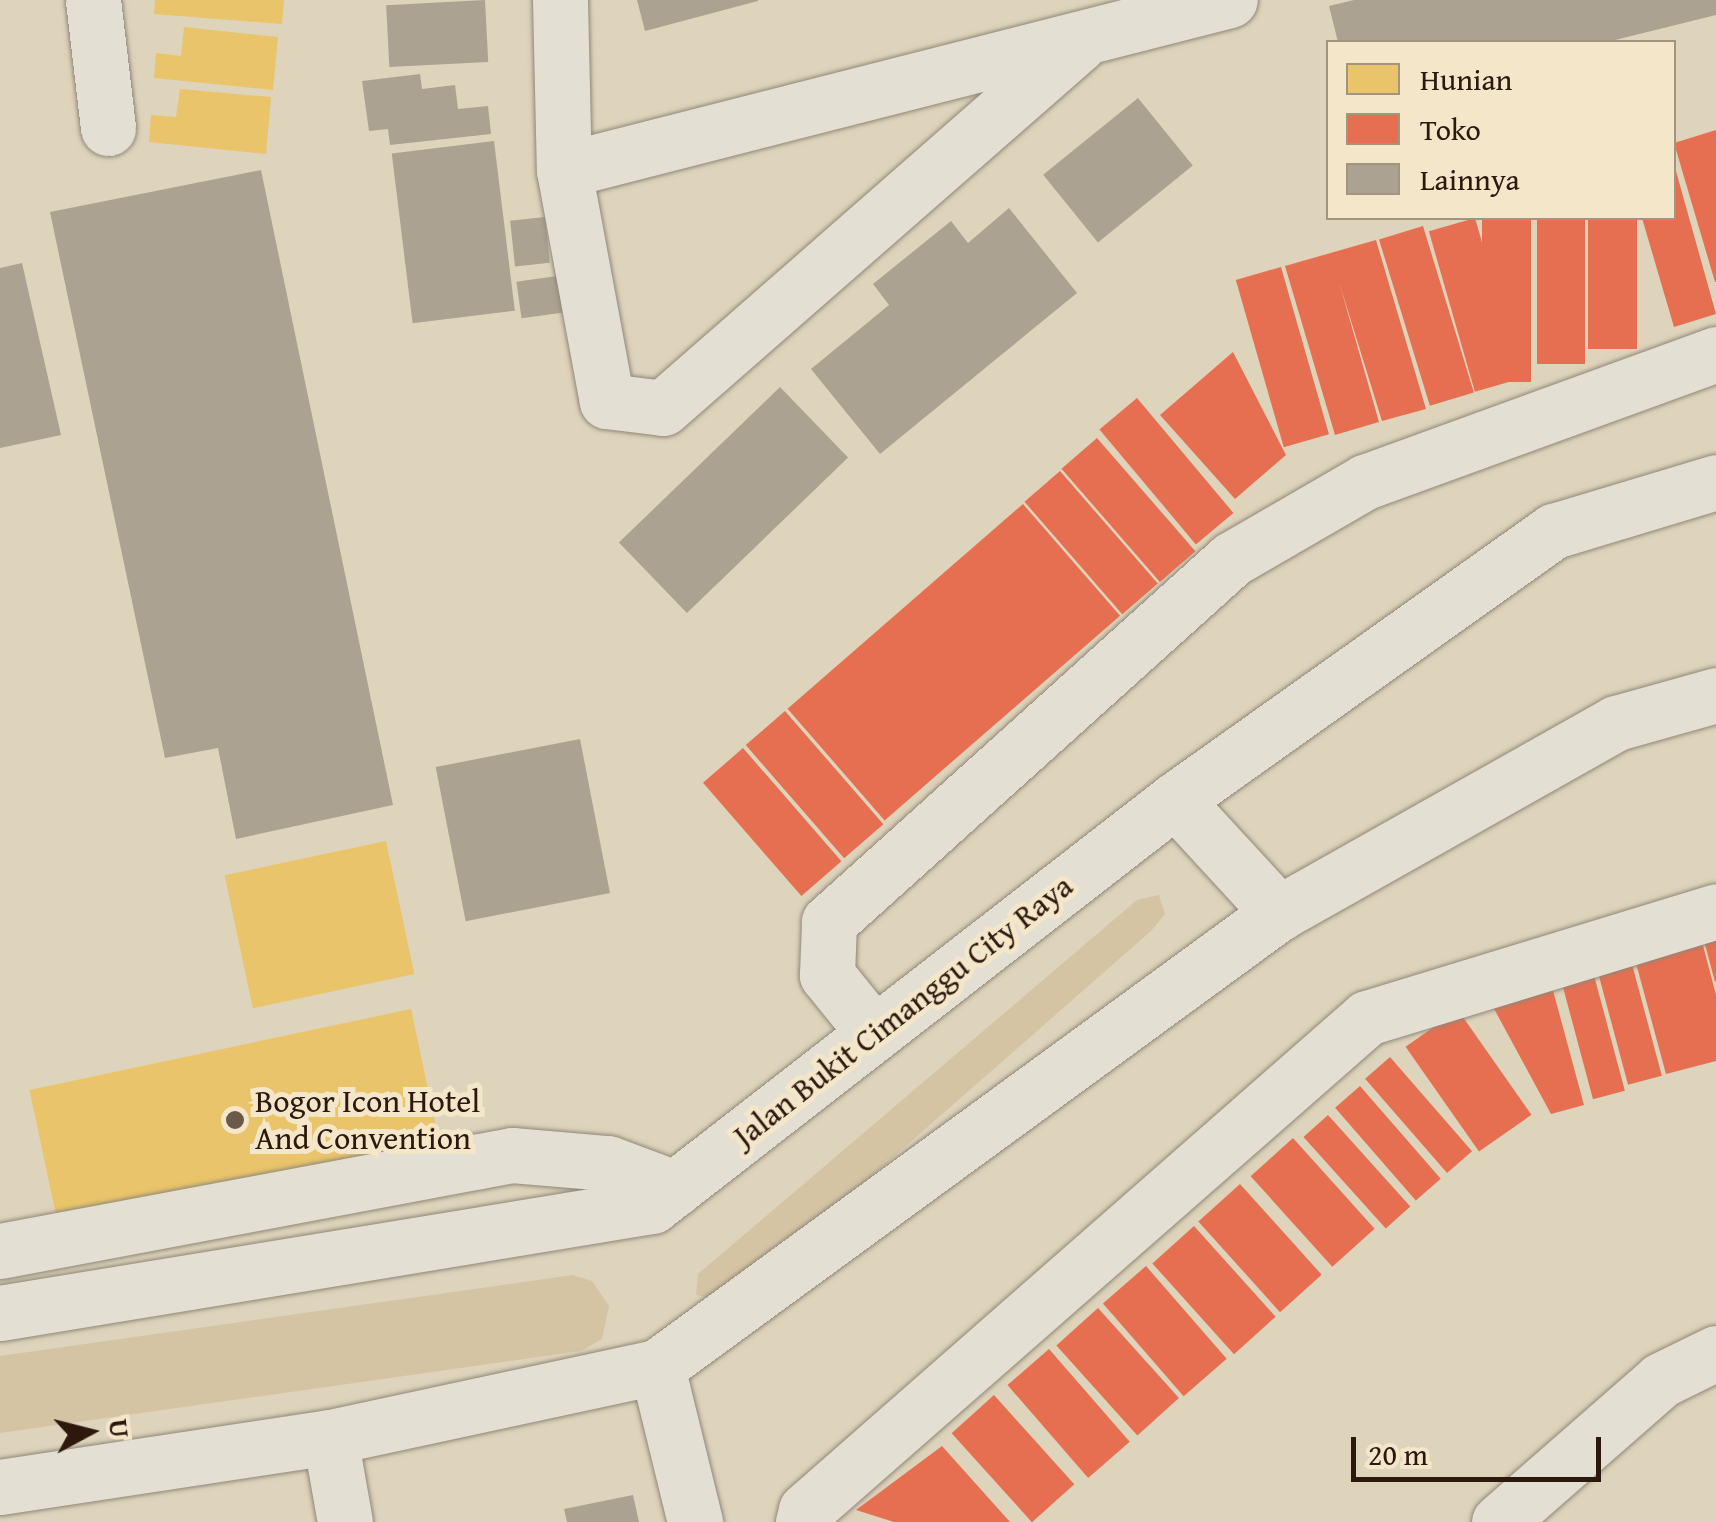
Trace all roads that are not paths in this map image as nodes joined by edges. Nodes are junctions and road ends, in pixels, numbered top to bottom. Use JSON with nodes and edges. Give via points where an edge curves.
{"nodes":[{"id":1,"x":94,"y":0,"type":"edge"},
{"id":2,"x":560,"y":0,"type":"edge"},
{"id":3,"x":1230,"y":0,"type":"edge"},
{"id":4,"x":1080,"y":44,"type":"junction"},
{"id":5,"x":108,"y":128,"type":"dead end"},
{"id":6,"x":564,"y":170,"type":"junction"},
{"id":7,"x":1716,"y":354,"type":"edge"},
{"id":8,"x":1716,"y":482,"type":"edge"},
{"id":9,"x":1716,"y":696,"type":"edge"},
{"id":10,"x":1175,"y":800,"type":"junction"},
{"id":11,"x":1716,"y":912,"type":"edge"},
{"id":12,"x":1279,"y":914,"type":"junction"},
{"id":13,"x":874,"y":1033,"type":"junction"},
{"id":14,"x":675,"y":1188,"type":"junction"},
{"id":15,"x":0,"y":1252,"type":"edge"},
{"id":16,"x":0,"y":1313,"type":"edge"},
{"id":17,"x":1716,"y":1353,"type":"edge"},
{"id":18,"x":656,"y":1367,"type":"junction"},
{"id":19,"x":330,"y":1437,"type":"junction"},
{"id":20,"x":0,"y":1487,"type":"edge"},
{"id":21,"x":345,"y":1522,"type":"edge"},
{"id":22,"x":694,"y":1522,"type":"edge"},
{"id":23,"x":804,"y":1522,"type":"edge"},
{"id":24,"x":1500,"y":1522,"type":"edge"}],
"edges":[{"from":1,"to":5,"type":"street"},
{"from":2,"to":6,"type":"street"},
{"from":3,"to":4,"type":"street"},
{"from":4,"to":6,"type":"street"},
{"from":4,"to":6,"type":"street","via":[[662,408],[608,401]]},
{"from":7,"to":13,"type":"street","via":[[1365,482],[1232,559],[828,922],[827,974]]},
{"from":8,"to":10,"type":"street","name":"Jalan Bukit Cimanggu City Raya","via":[[1554,531]]},
{"from":9,"to":12,"type":"street","via":[[1616,723]]},
{"from":10,"to":12,"type":"street"},
{"from":10,"to":13,"type":"street","name":"Jalan Bukit Cimanggu City Raya"},
{"from":11,"to":23,"type":"street","via":[[1367,1018],[806,1510]]},
{"from":12,"to":18,"type":"street"},
{"from":13,"to":14,"type":"street","name":"Jalan Bukit Cimanggu City Raya"},
{"from":14,"to":15,"type":"street","via":[[608,1163],[512,1155]]},
{"from":14,"to":16,"type":"street","name":"Jalan Bukit Cimanggu City Raya","via":[[652,1206]]},
{"from":17,"to":24,"type":"street","via":[[1660,1380]]},
{"from":18,"to":19,"type":"street"},
{"from":18,"to":22,"type":"street"},
{"from":19,"to":20,"type":"street"},
{"from":19,"to":21,"type":"street"}]}
